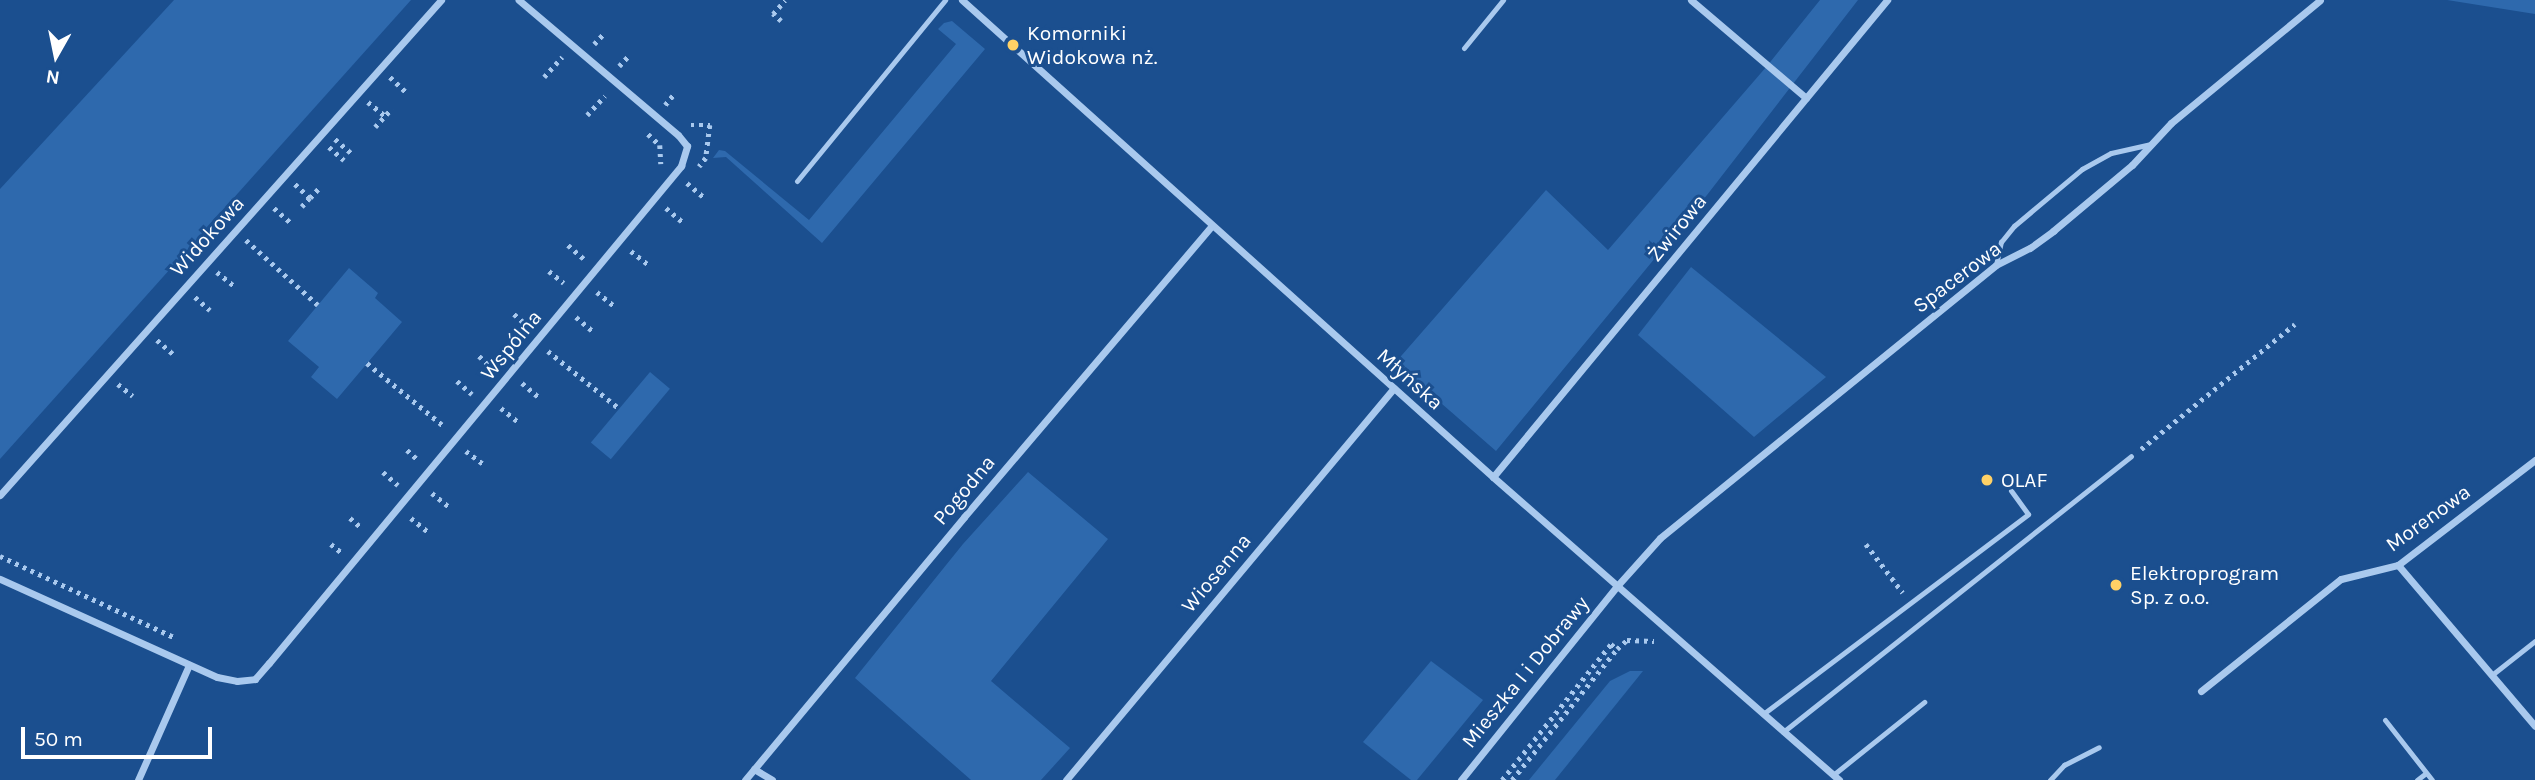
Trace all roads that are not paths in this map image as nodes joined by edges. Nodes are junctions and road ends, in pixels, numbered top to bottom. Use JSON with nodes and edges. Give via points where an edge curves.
{"nodes":[{"id":1,"x":441,"y":0,"type":"edge"},
{"id":2,"x":519,"y":0,"type":"edge"},
{"id":3,"x":944,"y":0,"type":"edge"},
{"id":4,"x":962,"y":0,"type":"edge"},
{"id":5,"x":1503,"y":0,"type":"edge"},
{"id":6,"x":1691,"y":0,"type":"edge"},
{"id":7,"x":1887,"y":0,"type":"edge"},
{"id":8,"x":2320,"y":0,"type":"edge"},
{"id":9,"x":1464,"y":48,"type":"dead end"},
{"id":10,"x":1806,"y":98,"type":"junction"},
{"id":11,"x":2151,"y":144,"type":"junction"},
{"id":12,"x":797,"y":181,"type":"dead end"},
{"id":13,"x":1212,"y":226,"type":"junction"},
{"id":14,"x":1996,"y":265,"type":"junction"},
{"id":15,"x":1394,"y":388,"type":"junction"},
{"id":16,"x":2131,"y":456,"type":"road end"},
{"id":17,"x":2535,"y":460,"type":"edge"},
{"id":18,"x":1493,"y":477,"type":"junction"},
{"id":19,"x":2011,"y":491,"type":"dead end"},
{"id":20,"x":0,"y":495,"type":"edge"},
{"id":21,"x":2398,"y":565,"type":"junction"},
{"id":22,"x":0,"y":579,"type":"edge"},
{"id":23,"x":1617,"y":586,"type":"junction"},
{"id":24,"x":2535,"y":641,"type":"edge"},
{"id":25,"x":189,"y":665,"type":"junction"},
{"id":26,"x":2493,"y":674,"type":"junction"},
{"id":27,"x":2201,"y":691,"type":"dead end"},
{"id":28,"x":1924,"y":702,"type":"dead end"},
{"id":29,"x":1763,"y":714,"type":"junction"},
{"id":30,"x":2385,"y":720,"type":"dead end"},
{"id":31,"x":2535,"y":726,"type":"edge"},
{"id":32,"x":1783,"y":732,"type":"junction"},
{"id":33,"x":2099,"y":747,"type":"dead end"},
{"id":34,"x":754,"y":769,"type":"junction"},
{"id":35,"x":2426,"y":773,"type":"junction"},
{"id":36,"x":1836,"y":777,"type":"edge"},
{"id":37,"x":138,"y":780,"type":"edge"},
{"id":38,"x":745,"y":780,"type":"edge"},
{"id":39,"x":772,"y":780,"type":"edge"},
{"id":40,"x":1066,"y":780,"type":"edge"},
{"id":41,"x":1461,"y":780,"type":"edge"},
{"id":42,"x":2050,"y":780,"type":"edge"},
{"id":43,"x":2417,"y":780,"type":"edge"},
{"id":44,"x":2432,"y":780,"type":"edge"}],
"edges":[{"from":1,"to":20,"type":"street","name":"Widokowa"},
{"from":2,"to":25,"type":"street","name":"Wspólna","via":[[678,135],[687,146],[681,166],[255,679],[217,677]]},
{"from":3,"to":12,"type":"lane"},
{"from":4,"to":13,"type":"street","name":"Młyńska"},
{"from":5,"to":9,"type":"lane"},
{"from":6,"to":10,"type":"street"},
{"from":7,"to":10,"type":"street","name":"Żwirowa"},
{"from":8,"to":11,"type":"street","name":"Spacerowa"},
{"from":10,"to":18,"type":"street","name":"Żwirowa"},
{"from":11,"to":14,"type":"street","name":"Spacerowa","via":[[2053,231]]},
{"from":11,"to":14,"type":"lane","via":[[2110,153],[2081,169],[2014,226],[2001,243]]},
{"from":13,"to":15,"type":"street","name":"Młyńska"},
{"from":13,"to":34,"type":"street","name":"Pogodna"},
{"from":14,"to":23,"type":"street","name":"Spacerowa","via":[[1668,531]]},
{"from":15,"to":18,"type":"street","name":"Młyńska"},
{"from":15,"to":40,"type":"street","name":"Wiosenna"},
{"from":16,"to":32,"type":"lane"},
{"from":17,"to":21,"type":"street","name":"Morenowa"},
{"from":18,"to":23,"type":"street","name":"Młyńska"},
{"from":19,"to":29,"type":"lane","via":[[2028,514]]},
{"from":21,"to":26,"type":"street"},
{"from":21,"to":27,"type":"street","name":"Morenowa","via":[[2341,579]]},
{"from":22,"to":25,"type":"street","name":"Wspólna"},
{"from":23,"to":29,"type":"street","name":"Młyńska"},
{"from":23,"to":41,"type":"street","name":"Mieszka I i Dobrawy"},
{"from":24,"to":26,"type":"lane"},
{"from":25,"to":37,"type":"street"},
{"from":26,"to":31,"type":"street"},
{"from":28,"to":36,"type":"lane"},
{"from":29,"to":32,"type":"street","name":"Młyńska"},
{"from":30,"to":35,"type":"lane"},
{"from":32,"to":36,"type":"street","name":"Młyńska"},
{"from":33,"to":42,"type":"lane","via":[[2064,765]]},
{"from":34,"to":38,"type":"street","name":"Pogodna"},
{"from":34,"to":39,"type":"street"},
{"from":35,"to":43,"type":"lane"},
{"from":35,"to":44,"type":"lane"}]}
